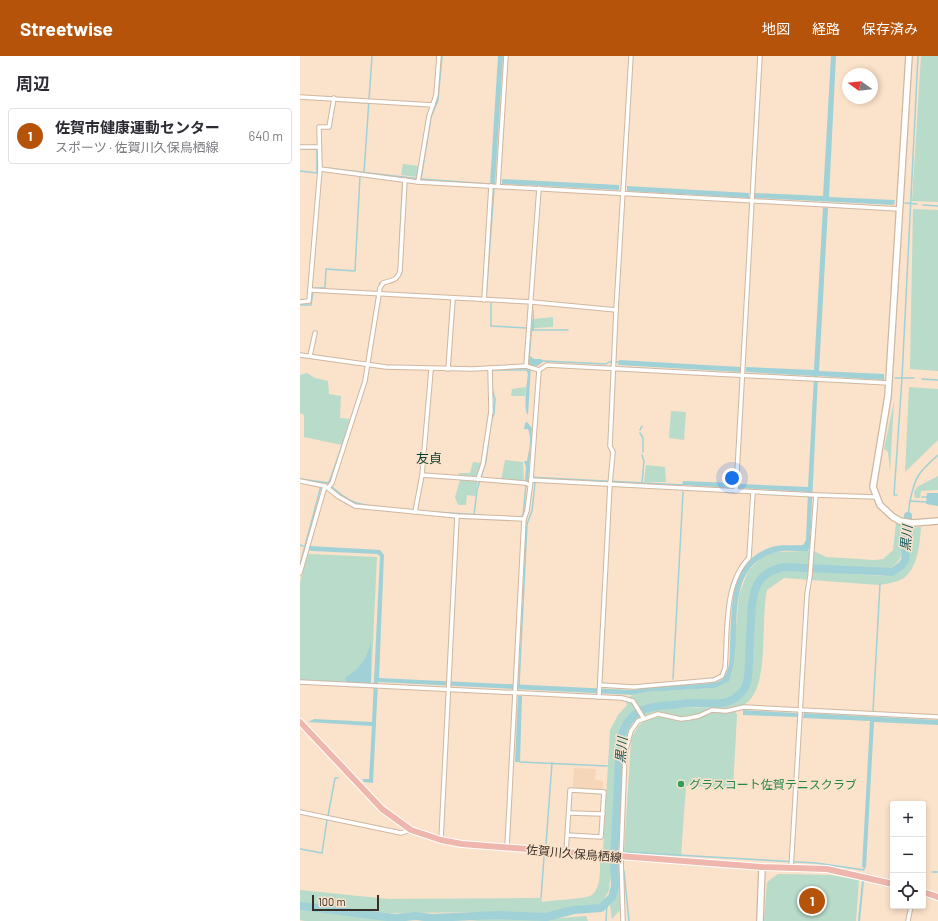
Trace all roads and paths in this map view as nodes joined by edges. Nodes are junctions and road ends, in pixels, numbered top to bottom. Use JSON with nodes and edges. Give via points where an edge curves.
{"nodes":[{"id":1,"x":439,"y":56,"type":"edge"},
{"id":2,"x":506,"y":56,"type":"edge"},
{"id":3,"x":631,"y":56,"type":"edge"},
{"id":4,"x":760,"y":56,"type":"edge"},
{"id":5,"x":909,"y":56,"type":"edge"},
{"id":6,"x":300,"y":97,"type":"edge"},
{"id":7,"x":334,"y":98,"type":"junction"},
{"id":8,"x":433,"y":105,"type":"junction"},
{"id":9,"x":300,"y":146,"type":"edge"},
{"id":10,"x":319,"y":147,"type":"junction"},
{"id":11,"x":320,"y":167,"type":"junction"},
{"id":12,"x":405,"y":180,"type":"junction"},
{"id":13,"x":418,"y":180,"type":"junction"},
{"id":14,"x":499,"y":183,"type":"junction"},
{"id":15,"x":491,"y":186,"type":"junction"},
{"id":16,"x":539,"y":188,"type":"junction"},
{"id":17,"x":622,"y":189,"type":"junction"},
{"id":18,"x":752,"y":197,"type":"junction"},
{"id":19,"x":900,"y":209,"type":"junction"},
{"id":20,"x":310,"y":290,"type":"junction"},
{"id":21,"x":377,"y":294,"type":"junction"},
{"id":22,"x":453,"y":299,"type":"junction"},
{"id":23,"x":484,"y":300,"type":"junction"},
{"id":24,"x":300,"y":302,"type":"edge"},
{"id":25,"x":532,"y":302,"type":"junction"},
{"id":26,"x":616,"y":310,"type":"junction"},
{"id":27,"x":315,"y":333,"type":"dead end"},
{"id":28,"x":300,"y":355,"type":"edge"},
{"id":29,"x":310,"y":356,"type":"junction"},
{"id":30,"x":368,"y":364,"type":"junction"},
{"id":31,"x":614,"y":364,"type":"junction"},
{"id":32,"x":526,"y":366,"type":"junction"},
{"id":33,"x":490,"y":368,"type":"junction"},
{"id":34,"x":448,"y":369,"type":"junction"},
{"id":35,"x":431,"y":370,"type":"junction"},
{"id":36,"x":539,"y":370,"type":"junction"},
{"id":37,"x":743,"y":371,"type":"junction"},
{"id":38,"x":889,"y":383,"type":"junction"},
{"id":39,"x":422,"y":475,"type":"junction"},
{"id":40,"x":480,"y":479,"type":"junction"},
{"id":41,"x":532,"y":480,"type":"junction"},
{"id":42,"x":300,"y":481,"type":"edge"},
{"id":43,"x":528,"y":484,"type":"junction"},
{"id":44,"x":610,"y":484,"type":"junction"},
{"id":45,"x":327,"y":487,"type":"junction"},
{"id":46,"x":736,"y":488,"type":"junction"},
{"id":47,"x":753,"y":492,"type":"junction"},
{"id":48,"x":814,"y":495,"type":"junction"},
{"id":49,"x":876,"y":497,"type":"junction"},
{"id":50,"x":415,"y":510,"type":"junction"},
{"id":51,"x":457,"y":516,"type":"junction"},
{"id":52,"x":524,"y":519,"type":"junction"},
{"id":53,"x":938,"y":521,"type":"edge"},
{"id":54,"x":300,"y":573,"type":"edge"},
{"id":55,"x":300,"y":682,"type":"edge"},
{"id":56,"x":449,"y":685,"type":"junction"},
{"id":57,"x":600,"y":691,"type":"junction"},
{"id":58,"x":518,"y":692,"type":"junction"},
{"id":59,"x":801,"y":710,"type":"junction"},
{"id":60,"x":643,"y":717,"type":"junction"},
{"id":61,"x":938,"y":717,"type":"edge"},
{"id":62,"x":300,"y":722,"type":"edge"},
{"id":63,"x":300,"y":812,"type":"edge"},
{"id":64,"x":569,"y":813,"type":"junction"},
{"id":65,"x":602,"y":814,"type":"junction"},
{"id":66,"x":411,"y":830,"type":"junction"},
{"id":67,"x":567,"y":835,"type":"junction"},
{"id":68,"x":441,"y":840,"type":"junction"},
{"id":69,"x":507,"y":847,"type":"junction"},
{"id":70,"x":566,"y":852,"type":"junction"},
{"id":71,"x":621,"y":857,"type":"junction"},
{"id":72,"x":792,"y":864,"type":"junction"},
{"id":73,"x":762,"y":867,"type":"junction"},
{"id":74,"x":890,"y":883,"type":"edge"},
{"id":75,"x":926,"y":893,"type":"edge"},
{"id":76,"x":938,"y":897,"type":"edge"},
{"id":77,"x":910,"y":909,"type":"edge"},
{"id":78,"x":623,"y":921,"type":"edge"},
{"id":79,"x":760,"y":921,"type":"edge"},
{"id":80,"x":908,"y":921,"type":"edge"}],
"edges":[{"from":1,"to":8,"type":"street"},
{"from":2,"to":14,"type":"street"},
{"from":3,"to":17,"type":"street"},
{"from":4,"to":18,"type":"street"},
{"from":5,"to":19,"type":"street"},
{"from":6,"to":7,"type":"street"},
{"from":7,"to":8,"type":"street"},
{"from":7,"to":10,"type":"street","via":[[329,127],[319,127]]},
{"from":8,"to":13,"type":"street"},
{"from":9,"to":10,"type":"street"},
{"from":10,"to":11,"type":"street"},
{"from":11,"to":12,"type":"street"},
{"from":11,"to":20,"type":"street"},
{"from":12,"to":13,"type":"street"},
{"from":12,"to":21,"type":"street","via":[[400,271],[398,278],[383,283]]},
{"from":13,"to":15,"type":"street"},
{"from":14,"to":15,"type":"street"},
{"from":14,"to":16,"type":"street"},
{"from":15,"to":23,"type":"street"},
{"from":16,"to":17,"type":"street"},
{"from":16,"to":25,"type":"street"},
{"from":17,"to":18,"type":"street"},
{"from":17,"to":26,"type":"street"},
{"from":18,"to":19,"type":"street"},
{"from":18,"to":37,"type":"street"},
{"from":19,"to":38,"type":"street"},
{"from":20,"to":21,"type":"street"},
{"from":20,"to":24,"type":"street","via":[[309,301]]},
{"from":21,"to":22,"type":"street"},
{"from":21,"to":30,"type":"street"},
{"from":22,"to":23,"type":"street"},
{"from":22,"to":34,"type":"street"},
{"from":23,"to":25,"type":"street"},
{"from":25,"to":26,"type":"street"},
{"from":25,"to":32,"type":"street"},
{"from":26,"to":31,"type":"street"},
{"from":27,"to":29,"type":"street"},
{"from":28,"to":29,"type":"street"},
{"from":29,"to":30,"type":"street"},
{"from":30,"to":35,"type":"street"},
{"from":30,"to":45,"type":"street","via":[[365,381],[332,483]]},
{"from":31,"to":36,"type":"street","via":[[546,365]]},
{"from":31,"to":37,"type":"street"},
{"from":31,"to":44,"type":"street"},
{"from":32,"to":33,"type":"street"},
{"from":32,"to":36,"type":"street"},
{"from":33,"to":34,"type":"street"},
{"from":33,"to":40,"type":"street","via":[[491,411]]},
{"from":34,"to":35,"type":"street"},
{"from":35,"to":39,"type":"street"},
{"from":36,"to":41,"type":"street"},
{"from":37,"to":38,"type":"street","via":[[813,380]]},
{"from":37,"to":46,"type":"street"},
{"from":38,"to":49,"type":"street","via":[[885,422],[874,475],[873,487]]},
{"from":39,"to":40,"type":"street"},
{"from":39,"to":50,"type":"street"},
{"from":40,"to":43,"type":"street"},
{"from":41,"to":43,"type":"street"},
{"from":41,"to":44,"type":"street"},
{"from":42,"to":45,"type":"street"},
{"from":43,"to":52,"type":"street","via":[[527,511]]},
{"from":44,"to":46,"type":"street"},
{"from":44,"to":57,"type":"street"},
{"from":45,"to":50,"type":"street","via":[[355,506]]},
{"from":45,"to":54,"type":"street"},
{"from":46,"to":47,"type":"street"},
{"from":47,"to":48,"type":"street"},
{"from":47,"to":57,"type":"street","via":[[749,558],[741,566],[731,591],[725,668],[722,676],[714,680]]},
{"from":48,"to":49,"type":"street"},
{"from":48,"to":59,"type":"street","via":[[812,562],[807,594]]},
{"from":49,"to":53,"type":"street","via":[[884,510],[900,521]]},
{"from":50,"to":51,"type":"street"},
{"from":51,"to":52,"type":"street"},
{"from":51,"to":56,"type":"street"},
{"from":52,"to":58,"type":"street","via":[[515,684]]},
{"from":55,"to":56,"type":"street","via":[[372,686]]},
{"from":56,"to":58,"type":"street"},
{"from":56,"to":68,"type":"street"},
{"from":57,"to":58,"type":"street"},
{"from":57,"to":60,"type":"street","via":[[629,699]]},
{"from":58,"to":69,"type":"street"},
{"from":59,"to":60,"type":"street","via":[[744,707],[726,711],[712,710],[689,718],[658,714]]},
{"from":59,"to":61,"type":"street"},
{"from":59,"to":72,"type":"street"},
{"from":60,"to":71,"type":"street","via":[[634,725],[626,744]]},
{"from":62,"to":66,"type":"main road","name":"佐賀川久保鳥栖線","via":[[382,809]]},
{"from":63,"to":66,"type":"street","via":[[402,833]]},
{"from":64,"to":65,"type":"street"},
{"from":64,"to":65,"type":"street","via":[[570,790],[604,792]]},
{"from":64,"to":67,"type":"street"},
{"from":65,"to":67,"type":"street","via":[[602,837]]},
{"from":66,"to":68,"type":"main road","name":"佐賀川久保鳥栖線"},
{"from":67,"to":70,"type":"street"},
{"from":68,"to":69,"type":"main road","name":"佐賀川久保鳥栖線"},
{"from":69,"to":70,"type":"main road","name":"佐賀川久保鳥栖線"},
{"from":70,"to":71,"type":"main road","name":"佐賀川久保鳥栖線"},
{"from":71,"to":73,"type":"main road","name":"佐賀川久保鳥栖線"},
{"from":71,"to":78,"type":"street"},
{"from":72,"to":73,"type":"main road","name":"佐賀川久保鳥栖線"},
{"from":72,"to":74,"type":"main road","name":"佐賀川久保鳥栖線"},
{"from":73,"to":79,"type":"street"},
{"from":75,"to":76,"type":"main road"},
{"from":77,"to":80,"type":"street"}]}
